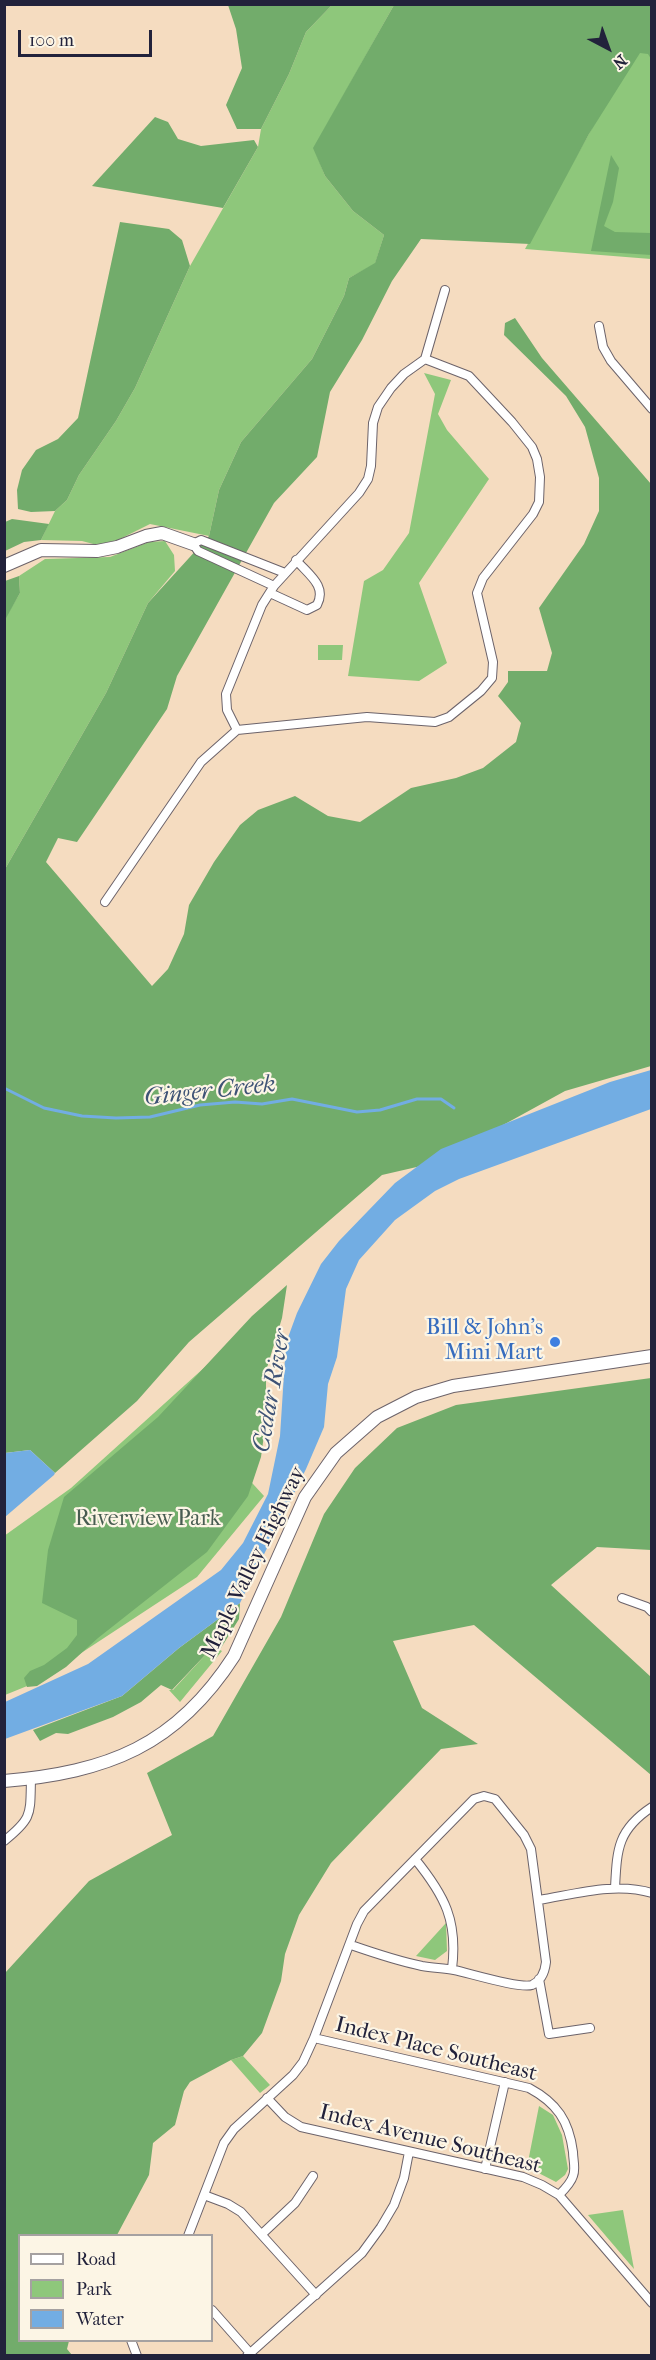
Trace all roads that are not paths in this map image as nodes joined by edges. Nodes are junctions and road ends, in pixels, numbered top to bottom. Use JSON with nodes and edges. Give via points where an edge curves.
{"nodes":[{"id":1,"x":445,"y":290,"type":"dead end"},
{"id":2,"x":599,"y":326,"type":"dead end"},
{"id":3,"x":425,"y":359,"type":"junction"},
{"id":4,"x":651,"y":409,"type":"edge"},
{"id":5,"x":193,"y":544,"type":"junction"},
{"id":6,"x":297,"y":560,"type":"junction"},
{"id":7,"x":4,"y":566,"type":"edge"},
{"id":8,"x":285,"y":573,"type":"junction"},
{"id":9,"x":272,"y":589,"type":"junction"},
{"id":10,"x":237,"y":730,"type":"junction"},
{"id":11,"x":105,"y":903,"type":"dead end"},
{"id":12,"x":651,"y":1356,"type":"edge"},
{"id":13,"x":622,"y":1598,"type":"dead end"},
{"id":14,"x":651,"y":1612,"type":"edge"},
{"id":15,"x":32,"y":1779,"type":"junction"},
{"id":16,"x":4,"y":1781,"type":"edge"},
{"id":17,"x":651,"y":1807,"type":"edge"},
{"id":18,"x":4,"y":1841,"type":"edge"},
{"id":19,"x":415,"y":1859,"type":"junction"},
{"id":20,"x":615,"y":1888,"type":"junction"},
{"id":21,"x":651,"y":1893,"type":"edge"},
{"id":22,"x":539,"y":1900,"type":"junction"},
{"id":23,"x":351,"y":1945,"type":"junction"},
{"id":24,"x":452,"y":1969,"type":"junction"},
{"id":25,"x":539,"y":1979,"type":"junction"},
{"id":26,"x":590,"y":2028,"type":"dead end"},
{"id":27,"x":314,"y":2038,"type":"junction"},
{"id":28,"x":505,"y":2082,"type":"junction"},
{"id":29,"x":267,"y":2098,"type":"junction"},
{"id":30,"x":409,"y":2152,"type":"junction"},
{"id":31,"x":485,"y":2169,"type":"junction"},
{"id":32,"x":313,"y":2176,"type":"dead end"},
{"id":33,"x":204,"y":2195,"type":"junction"},
{"id":34,"x":559,"y":2195,"type":"junction"},
{"id":35,"x":188,"y":2234,"type":"edge"},
{"id":36,"x":262,"y":2234,"type":"junction"},
{"id":37,"x":316,"y":2295,"type":"junction"},
{"id":38,"x":651,"y":2303,"type":"edge"},
{"id":39,"x":213,"y":2311,"type":"edge"},
{"id":40,"x":249,"y":2354,"type":"edge"}],
"edges":[{"from":1,"to":3,"type":"street"},
{"from":2,"to":4,"type":"street","via":[[610,361]]},
{"from":3,"to":6,"type":"street","via":[[404,374],[378,407],[373,423],[371,466],[359,494]]},
{"from":3,"to":10,"type":"street","via":[[469,376],[495,401],[537,459],[539,502],[483,578],[477,593],[493,662],[492,678],[449,717],[435,722],[367,717]]},
{"from":5,"to":7,"type":"main road","via":[[162,533],[97,551],[41,550]]},
{"from":5,"to":8,"type":"street","via":[[201,540]]},
{"from":5,"to":9,"type":"street","via":[[198,551]]},
{"from":6,"to":8,"type":"street"},
{"from":6,"to":9,"type":"street","via":[[320,587],[316,605],[307,610]]},
{"from":8,"to":9,"type":"street"},
{"from":9,"to":10,"type":"street","via":[[226,694],[227,710]]},
{"from":10,"to":11,"type":"street","via":[[201,762]]},
{"from":12,"to":15,"type":"main road","name":"Maple Valley Highway","via":[[453,1386],[417,1397],[376,1417],[336,1453],[305,1497],[238,1648],[203,1698],[172,1728],[136,1750],[92,1768]]},
{"from":13,"to":14,"type":"street"},
{"from":15,"to":16,"type":"main road","name":"Maple Valley Highway"},
{"from":15,"to":18,"type":"street","via":[[30,1813],[25,1824]]},
{"from":17,"to":20,"type":"street","via":[[622,1836]]},
{"from":19,"to":22,"type":"street","via":[[474,1799],[495,1799],[531,1849]]},
{"from":19,"to":23,"type":"street","via":[[364,1911]]},
{"from":19,"to":24,"type":"street","via":[[448,1908],[454,1940]]},
{"from":20,"to":21,"type":"street"},
{"from":20,"to":22,"type":"street"},
{"from":22,"to":25,"type":"street","via":[[546,1962]]},
{"from":23,"to":24,"type":"street","via":[[425,1967]]},
{"from":23,"to":27,"type":"street"},
{"from":24,"to":25,"type":"street","via":[[518,1985],[531,1985]]},
{"from":25,"to":26,"type":"street","via":[[549,2034]]},
{"from":27,"to":28,"type":"street","name":"Index Place Southeast"},
{"from":27,"to":29,"type":"street","via":[[293,2075]]},
{"from":28,"to":31,"type":"street"},
{"from":28,"to":34,"type":"street","name":"Index Place Southeast","via":[[544,2096],[555,2106],[570,2132],[575,2169]]},
{"from":29,"to":30,"type":"street","name":"Index Avenue Southeast","via":[[301,2127]]},
{"from":29,"to":33,"type":"street","via":[[224,2143]]},
{"from":30,"to":31,"type":"street","name":"Index Avenue Southeast"},
{"from":30,"to":37,"type":"street","via":[[394,2205],[381,2228],[362,2253]]},
{"from":31,"to":34,"type":"street","name":"Index Avenue Southeast","via":[[524,2178]]},
{"from":32,"to":36,"type":"street","via":[[296,2203]]},
{"from":33,"to":35,"type":"street"},
{"from":33,"to":36,"type":"street","via":[[241,2212]]},
{"from":34,"to":38,"type":"street","name":"Index Avenue Southeast"},
{"from":36,"to":37,"type":"street"},
{"from":37,"to":40,"type":"street"},
{"from":39,"to":40,"type":"street"}]}
